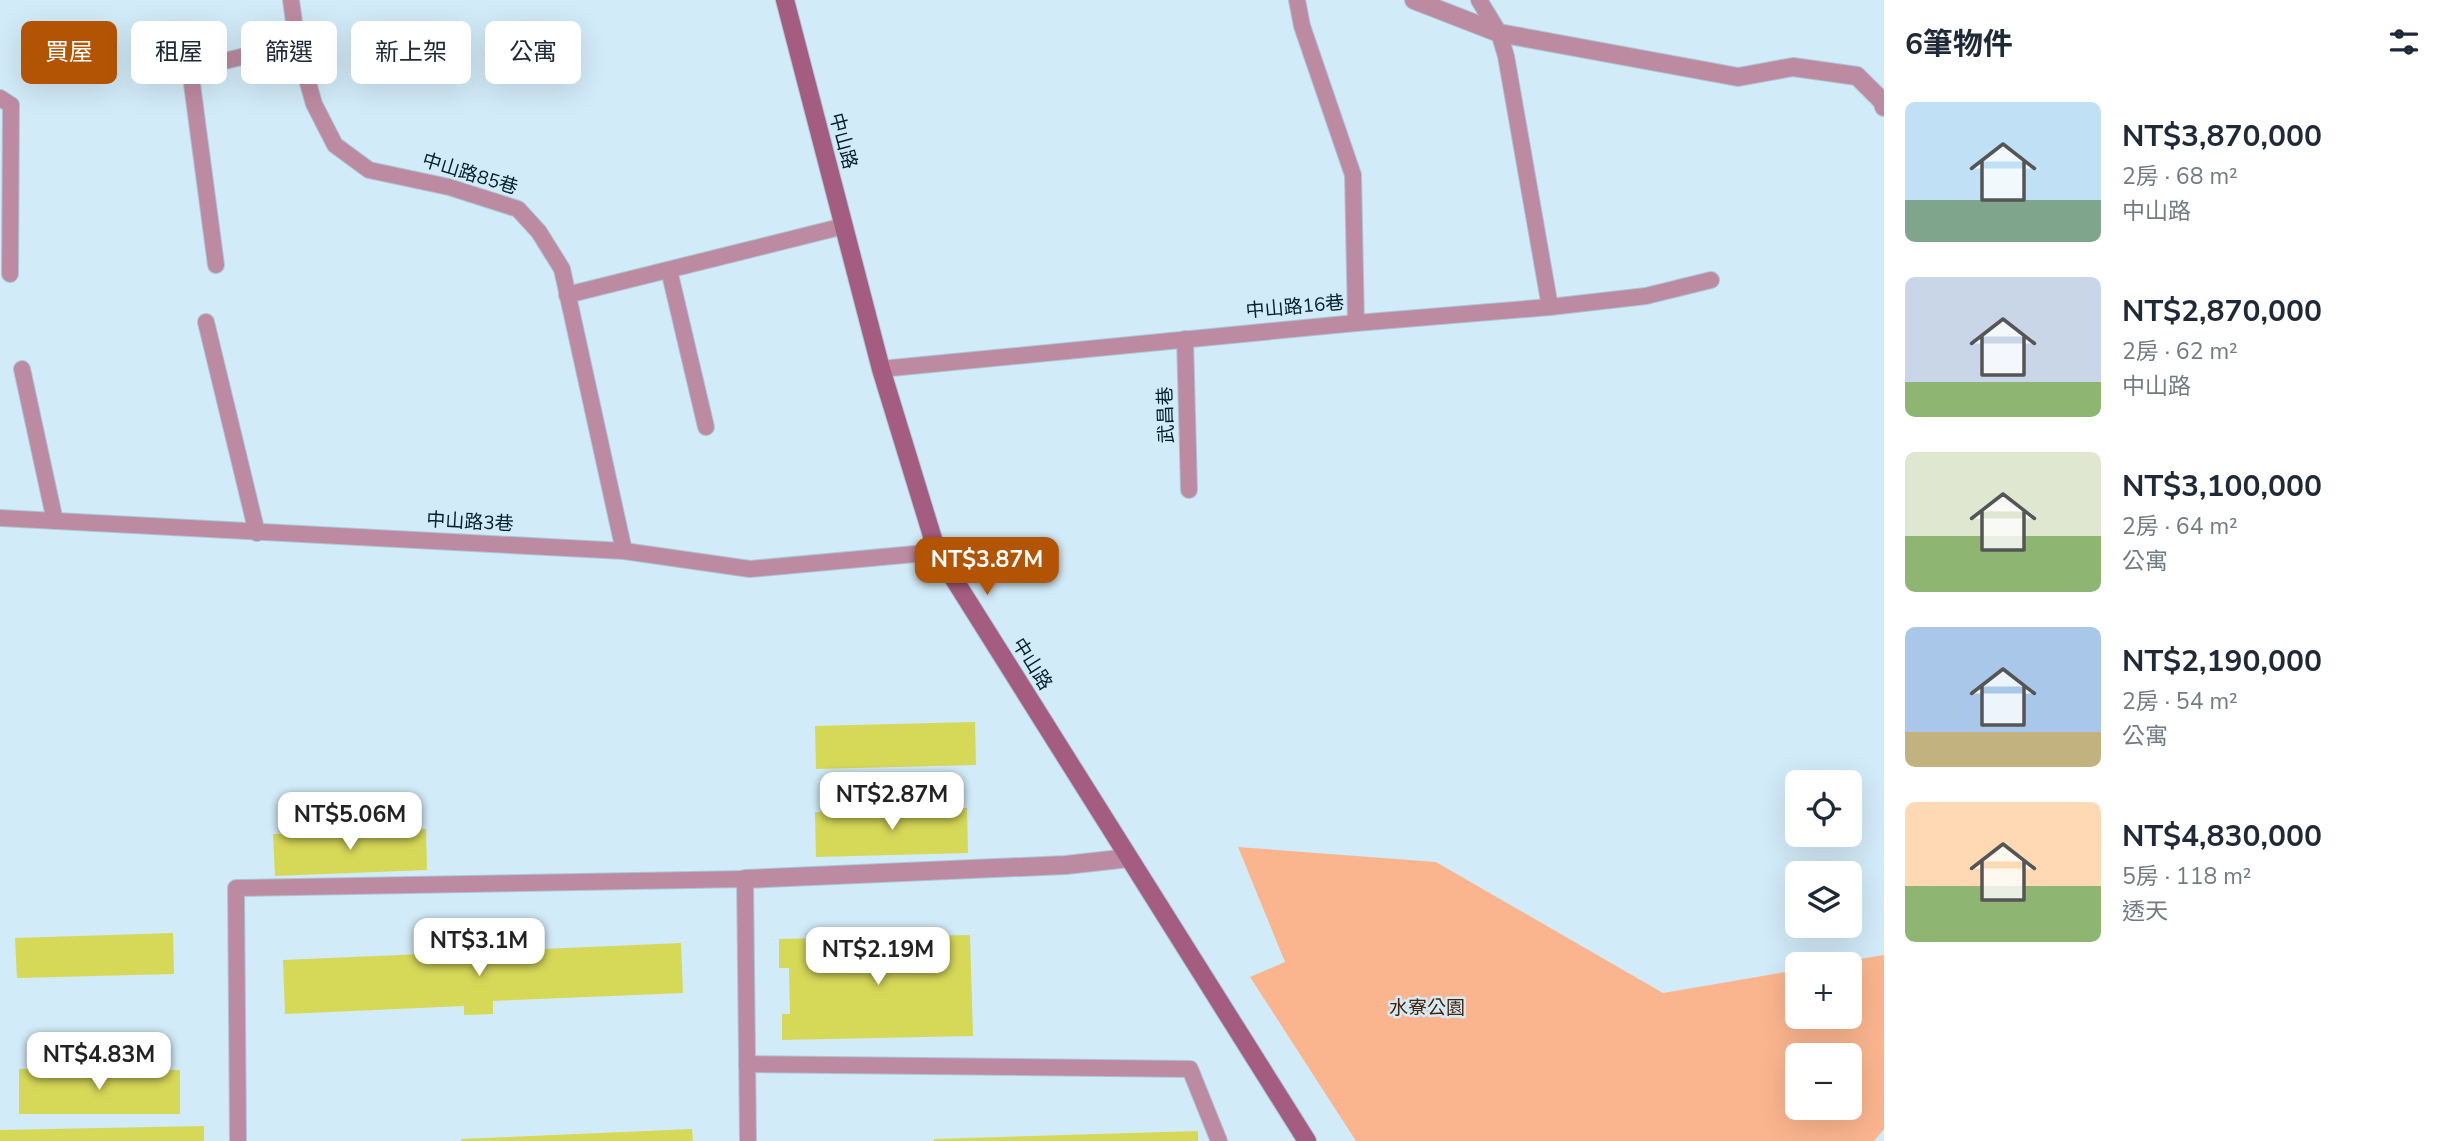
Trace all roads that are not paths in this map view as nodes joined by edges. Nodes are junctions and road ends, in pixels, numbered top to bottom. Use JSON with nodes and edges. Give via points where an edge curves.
{"nodes":[{"id":1,"x":291,"y":0,"type":"edge"},
{"id":2,"x":785,"y":0,"type":"edge"},
{"id":3,"x":1297,"y":0,"type":"edge"},
{"id":4,"x":1414,"y":0,"type":"edge"},
{"id":5,"x":1479,"y":0,"type":"edge"},
{"id":6,"x":294,"y":21,"type":"edge"},
{"id":7,"x":1499,"y":33,"type":"junction"},
{"id":8,"x":241,"y":57,"type":"edge"},
{"id":9,"x":308,"y":84,"type":"edge"},
{"id":10,"x":0,"y":98,"type":"edge"},
{"id":11,"x":1884,"y":107,"type":"edge"},
{"id":12,"x":844,"y":226,"type":"junction"},
{"id":13,"x":216,"y":265,"type":"dead end"},
{"id":14,"x":669,"y":270,"type":"junction"},
{"id":15,"x":10,"y":274,"type":"dead end"},
{"id":16,"x":1711,"y":280,"type":"dead end"},
{"id":17,"x":567,"y":295,"type":"junction"},
{"id":18,"x":1550,"y":307,"type":"junction"},
{"id":19,"x":206,"y":322,"type":"dead end"},
{"id":20,"x":1356,"y":323,"type":"junction"},
{"id":21,"x":1185,"y":339,"type":"junction"},
{"id":22,"x":22,"y":369,"type":"dead end"},
{"id":23,"x":881,"y":369,"type":"junction"},
{"id":24,"x":706,"y":427,"type":"dead end"},
{"id":25,"x":1189,"y":489,"type":"dead end"},
{"id":26,"x":0,"y":518,"type":"edge"},
{"id":27,"x":55,"y":521,"type":"junction"},
{"id":28,"x":257,"y":533,"type":"junction"},
{"id":29,"x":624,"y":551,"type":"junction"},
{"id":30,"x":937,"y":552,"type":"junction"},
{"id":31,"x":1129,"y":858,"type":"junction"},
{"id":32,"x":745,"y":879,"type":"junction"},
{"id":33,"x":747,"y":1064,"type":"junction"},
{"id":34,"x":238,"y":1141,"type":"edge"},
{"id":35,"x":748,"y":1141,"type":"edge"},
{"id":36,"x":1219,"y":1141,"type":"edge"},
{"id":37,"x":1307,"y":1141,"type":"edge"}],
"edges":[{"from":1,"to":6,"type":"lane","name":"中山路85巷"},
{"from":2,"to":12,"type":"street","name":"中山路"},
{"from":3,"to":20,"type":"lane","via":[[1353,175]]},
{"from":4,"to":7,"type":"street"},
{"from":5,"to":7,"type":"lane"},
{"from":7,"to":11,"type":"street","via":[[1738,77],[1793,67],[1857,76]]},
{"from":7,"to":18,"type":"lane"},
{"from":8,"to":13,"type":"lane","via":[[190,69]]},
{"from":9,"to":17,"type":"lane","name":"中山路85巷","via":[[335,145],[369,170],[449,187],[518,209],[562,269]]},
{"from":10,"to":15,"type":"lane","via":[[11,105]]},
{"from":12,"to":14,"type":"lane"},
{"from":12,"to":23,"type":"street","name":"中山路"},
{"from":14,"to":17,"type":"lane"},
{"from":14,"to":24,"type":"lane"},
{"from":16,"to":18,"type":"lane","name":"中山路16巷","via":[[1646,296]]},
{"from":17,"to":29,"type":"lane","name":"中山路85巷"},
{"from":18,"to":20,"type":"lane","name":"中山路16巷"},
{"from":19,"to":28,"type":"lane"},
{"from":20,"to":21,"type":"lane","name":"中山路16巷"},
{"from":21,"to":23,"type":"lane","name":"中山路16巷"},
{"from":21,"to":25,"type":"lane","name":"武昌巷"},
{"from":22,"to":27,"type":"lane"},
{"from":23,"to":30,"type":"street","name":"中山路"},
{"from":26,"to":27,"type":"lane","name":"中山路3巷"},
{"from":27,"to":28,"type":"lane","name":"中山路3巷"},
{"from":28,"to":29,"type":"lane","name":"中山路3巷"},
{"from":29,"to":30,"type":"lane","name":"中山路3巷","via":[[750,569]]},
{"from":30,"to":31,"type":"street","name":"中山路"},
{"from":31,"to":32,"type":"street","via":[[1066,865]]},
{"from":31,"to":37,"type":"street","name":"中山路"},
{"from":32,"to":33,"type":"lane"},
{"from":32,"to":34,"type":"lane","via":[[236,888]]},
{"from":33,"to":35,"type":"lane"},
{"from":33,"to":36,"type":"lane","via":[[1190,1069]]}]}
